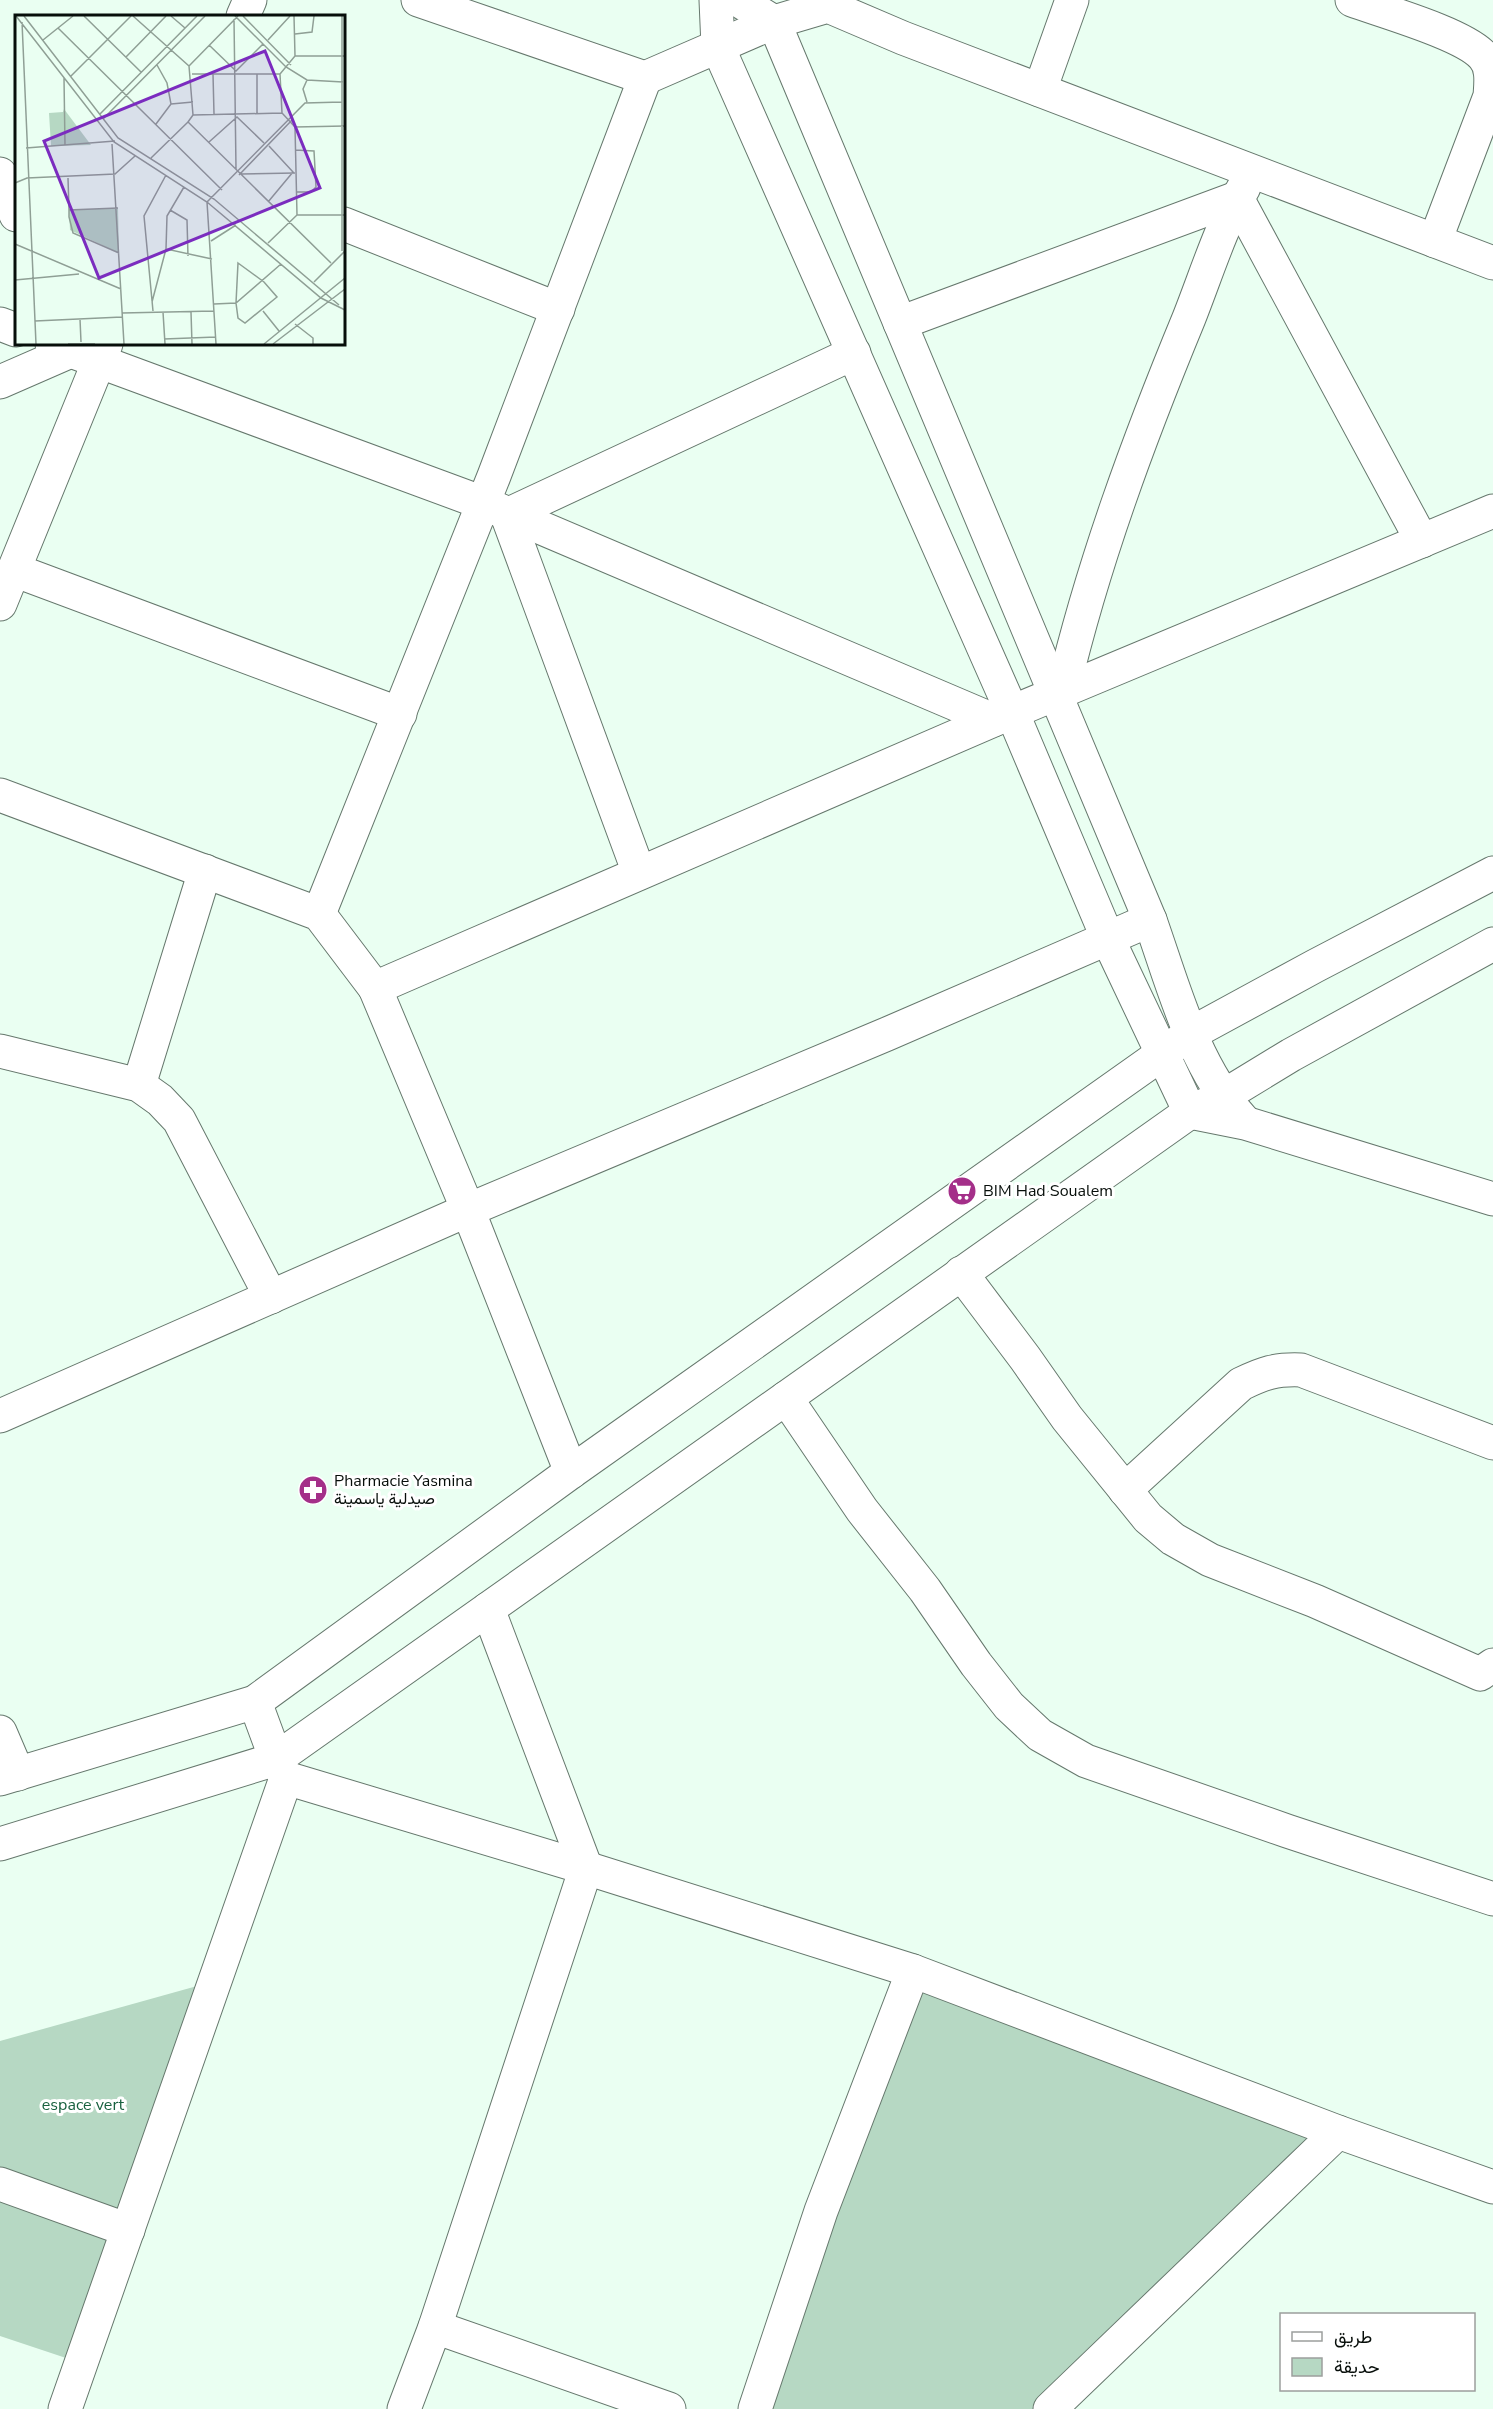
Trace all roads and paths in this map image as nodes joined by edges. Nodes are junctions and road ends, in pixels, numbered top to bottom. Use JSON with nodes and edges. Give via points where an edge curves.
{"nodes":[{"id":1,"x":250,"y":0,"type":"edge"},
{"id":2,"x":418,"y":0,"type":"edge"},
{"id":3,"x":716,"y":0,"type":"edge"},
{"id":4,"x":738,"y":0,"type":"edge"},
{"id":5,"x":1072,"y":0,"type":"edge"},
{"id":6,"x":1352,"y":0,"type":"edge"},
{"id":7,"x":829,"y":3,"type":"edge"},
{"id":8,"x":243,"y":15,"type":"edge"},
{"id":9,"x":774,"y":22,"type":"junction"},
{"id":10,"x":718,"y":47,"type":"junction"},
{"id":11,"x":645,"y":78,"type":"junction"},
{"id":12,"x":1040,"y":90,"type":"junction"},
{"id":13,"x":0,"y":174,"type":"edge"},
{"id":14,"x":1245,"y":185,"type":"junction"},
{"id":15,"x":15,"y":212,"type":"edge"},
{"id":16,"x":345,"y":224,"type":"edge"},
{"id":17,"x":1435,"y":241,"type":"junction"},
{"id":18,"x":1493,"y":263,"type":"edge"},
{"id":19,"x":558,"y":309,"type":"junction"},
{"id":20,"x":900,"y":323,"type":"junction"},
{"id":21,"x":0,"y":324,"type":"edge"},
{"id":22,"x":15,"y":330,"type":"edge"},
{"id":23,"x":79,"y":348,"type":"edge"},
{"id":24,"x":854,"y":353,"type":"junction"},
{"id":25,"x":0,"y":382,"type":"edge"},
{"id":26,"x":495,"y":509,"type":"junction"},
{"id":27,"x":1493,"y":511,"type":"edge"},
{"id":28,"x":1422,"y":541,"type":"junction"},
{"id":29,"x":14,"y":570,"type":"junction"},
{"id":30,"x":0,"y":604,"type":"edge"},
{"id":31,"x":1059,"y":692,"type":"junction"},
{"id":32,"x":400,"y":714,"type":"junction"},
{"id":33,"x":1003,"y":716,"type":"junction"},
{"id":34,"x":0,"y":795,"type":"edge"},
{"id":35,"x":204,"y":871,"type":"junction"},
{"id":36,"x":639,"y":873,"type":"junction"},
{"id":37,"x":1493,"y":873,"type":"edge"},
{"id":38,"x":320,"y":914,"type":"junction"},
{"id":39,"x":1150,"y":920,"type":"junction"},
{"id":40,"x":1108,"y":939,"type":"junction"},
{"id":41,"x":1493,"y":944,"type":"edge"},
{"id":42,"x":375,"y":988,"type":"junction"},
{"id":43,"x":1190,"y":1034,"type":"junction"},
{"id":44,"x":0,"y":1051,"type":"edge"},
{"id":45,"x":1162,"y":1055,"type":"junction"},
{"id":46,"x":139,"y":1085,"type":"junction"},
{"id":47,"x":1222,"y":1096,"type":"junction"},
{"id":48,"x":1190,"y":1112,"type":"junction"},
{"id":49,"x":1245,"y":1123,"type":"junction"},
{"id":50,"x":1493,"y":1199,"type":"edge"},
{"id":51,"x":468,"y":1210,"type":"junction"},
{"id":52,"x":961,"y":1273,"type":"junction"},
{"id":53,"x":271,"y":1297,"type":"junction"},
{"id":54,"x":786,"y":1398,"type":"junction"},
{"id":55,"x":0,"y":1416,"type":"edge"},
{"id":56,"x":1493,"y":1443,"type":"edge"},
{"id":57,"x":571,"y":1472,"type":"junction"},
{"id":58,"x":1125,"y":1490,"type":"junction"},
{"id":59,"x":488,"y":1609,"type":"junction"},
{"id":60,"x":1489,"y":1674,"type":"edge"},
{"id":61,"x":255,"y":1702,"type":"junction"},
{"id":62,"x":0,"y":1732,"type":"edge"},
{"id":63,"x":281,"y":1768,"type":"junction"},
{"id":64,"x":9,"y":1776,"type":"edge"},
{"id":65,"x":0,"y":1844,"type":"edge"},
{"id":66,"x":586,"y":1868,"type":"junction"},
{"id":67,"x":1493,"y":1899,"type":"edge"},
{"id":68,"x":913,"y":1971,"type":"junction"},
{"id":69,"x":1338,"y":2132,"type":"junction"},
{"id":70,"x":0,"y":2184,"type":"edge"},
{"id":71,"x":1493,"y":2187,"type":"edge"},
{"id":72,"x":128,"y":2230,"type":"junction"},
{"id":73,"x":435,"y":2327,"type":"junction"},
{"id":74,"x":65,"y":2409,"type":"edge"},
{"id":75,"x":404,"y":2409,"type":"edge"},
{"id":76,"x":669,"y":2409,"type":"edge"},
{"id":77,"x":755,"y":2409,"type":"edge"},
{"id":78,"x":1050,"y":2409,"type":"edge"}],
"edges":[{"from":1,"to":8,"type":"street"},
{"from":2,"to":11,"type":"street"},
{"from":3,"to":10,"type":"street"},
{"from":4,"to":9,"type":"street"},
{"from":5,"to":12,"type":"street"},
{"from":6,"to":17,"type":"street","via":[[1465,41],[1484,57],[1491,75],[1490,96]]},
{"from":7,"to":9,"type":"street"},
{"from":7,"to":12,"type":"street","via":[[903,38]]},
{"from":9,"to":10,"type":"street"},
{"from":9,"to":20,"type":"street"},
{"from":10,"to":11,"type":"street"},
{"from":10,"to":24,"type":"street"},
{"from":11,"to":19,"type":"street"},
{"from":12,"to":14,"type":"street"},
{"from":13,"to":15,"type":"street"},
{"from":14,"to":17,"type":"street"},
{"from":14,"to":20,"type":"street"},
{"from":14,"to":28,"type":"street"},
{"from":14,"to":31,"type":"street","via":[[1153,406],[1093,578]]},
{"from":16,"to":19,"type":"street"},
{"from":17,"to":18,"type":"street"},
{"from":19,"to":26,"type":"street"},
{"from":20,"to":31,"type":"street"},
{"from":21,"to":22,"type":"street"},
{"from":23,"to":25,"type":"street"},
{"from":23,"to":26,"type":"street"},
{"from":23,"to":29,"type":"street"},
{"from":24,"to":26,"type":"street"},
{"from":24,"to":33,"type":"street"},
{"from":26,"to":32,"type":"street"},
{"from":26,"to":33,"type":"street"},
{"from":26,"to":36,"type":"street"},
{"from":27,"to":28,"type":"street"},
{"from":28,"to":31,"type":"street"},
{"from":29,"to":30,"type":"street"},
{"from":29,"to":32,"type":"street"},
{"from":31,"to":33,"type":"street"},
{"from":31,"to":39,"type":"street"},
{"from":32,"to":38,"type":"street"},
{"from":33,"to":36,"type":"street"},
{"from":33,"to":40,"type":"street"},
{"from":34,"to":35,"type":"street"},
{"from":35,"to":38,"type":"street"},
{"from":35,"to":46,"type":"street"},
{"from":36,"to":42,"type":"street"},
{"from":37,"to":43,"type":"street"},
{"from":38,"to":42,"type":"street"},
{"from":39,"to":40,"type":"street"},
{"from":39,"to":43,"type":"street"},
{"from":40,"to":45,"type":"street"},
{"from":40,"to":51,"type":"street"},
{"from":41,"to":47,"type":"street"},
{"from":42,"to":51,"type":"street"},
{"from":43,"to":45,"type":"street"},
{"from":43,"to":47,"type":"street"},
{"from":44,"to":46,"type":"street"},
{"from":45,"to":48,"type":"street"},
{"from":45,"to":57,"type":"street"},
{"from":46,"to":53,"type":"street","via":[[179,1120]]},
{"from":47,"to":48,"type":"street"},
{"from":47,"to":49,"type":"street"},
{"from":48,"to":49,"type":"street"},
{"from":48,"to":52,"type":"street"},
{"from":49,"to":50,"type":"street"},
{"from":51,"to":53,"type":"street"},
{"from":51,"to":57,"type":"street"},
{"from":52,"to":54,"type":"street"},
{"from":52,"to":58,"type":"street"},
{"from":53,"to":55,"type":"street"},
{"from":54,"to":59,"type":"street"},
{"from":54,"to":67,"type":"street","via":[[862,1510],[925,1590],[976,1664],[1008,1706],[1040,1735],[1086,1761]]},
{"from":56,"to":58,"type":"street","via":[[1301,1370],[1280,1369],[1241,1384]]},
{"from":57,"to":61,"type":"street"},
{"from":58,"to":60,"type":"street","via":[[1148,1518],[1173,1539],[1209,1560]]},
{"from":59,"to":63,"type":"street"},
{"from":59,"to":66,"type":"street"},
{"from":61,"to":63,"type":"street"},
{"from":61,"to":64,"type":"street"},
{"from":62,"to":64,"type":"street"},
{"from":63,"to":65,"type":"street"},
{"from":63,"to":66,"type":"street"},
{"from":63,"to":72,"type":"street"},
{"from":66,"to":68,"type":"street"},
{"from":66,"to":73,"type":"street"},
{"from":68,"to":69,"type":"street"},
{"from":68,"to":77,"type":"street","via":[[821,2211]]},
{"from":69,"to":71,"type":"street"},
{"from":69,"to":78,"type":"street"},
{"from":70,"to":72,"type":"street"},
{"from":72,"to":74,"type":"street"},
{"from":73,"to":75,"type":"street"},
{"from":73,"to":76,"type":"street"}]}
